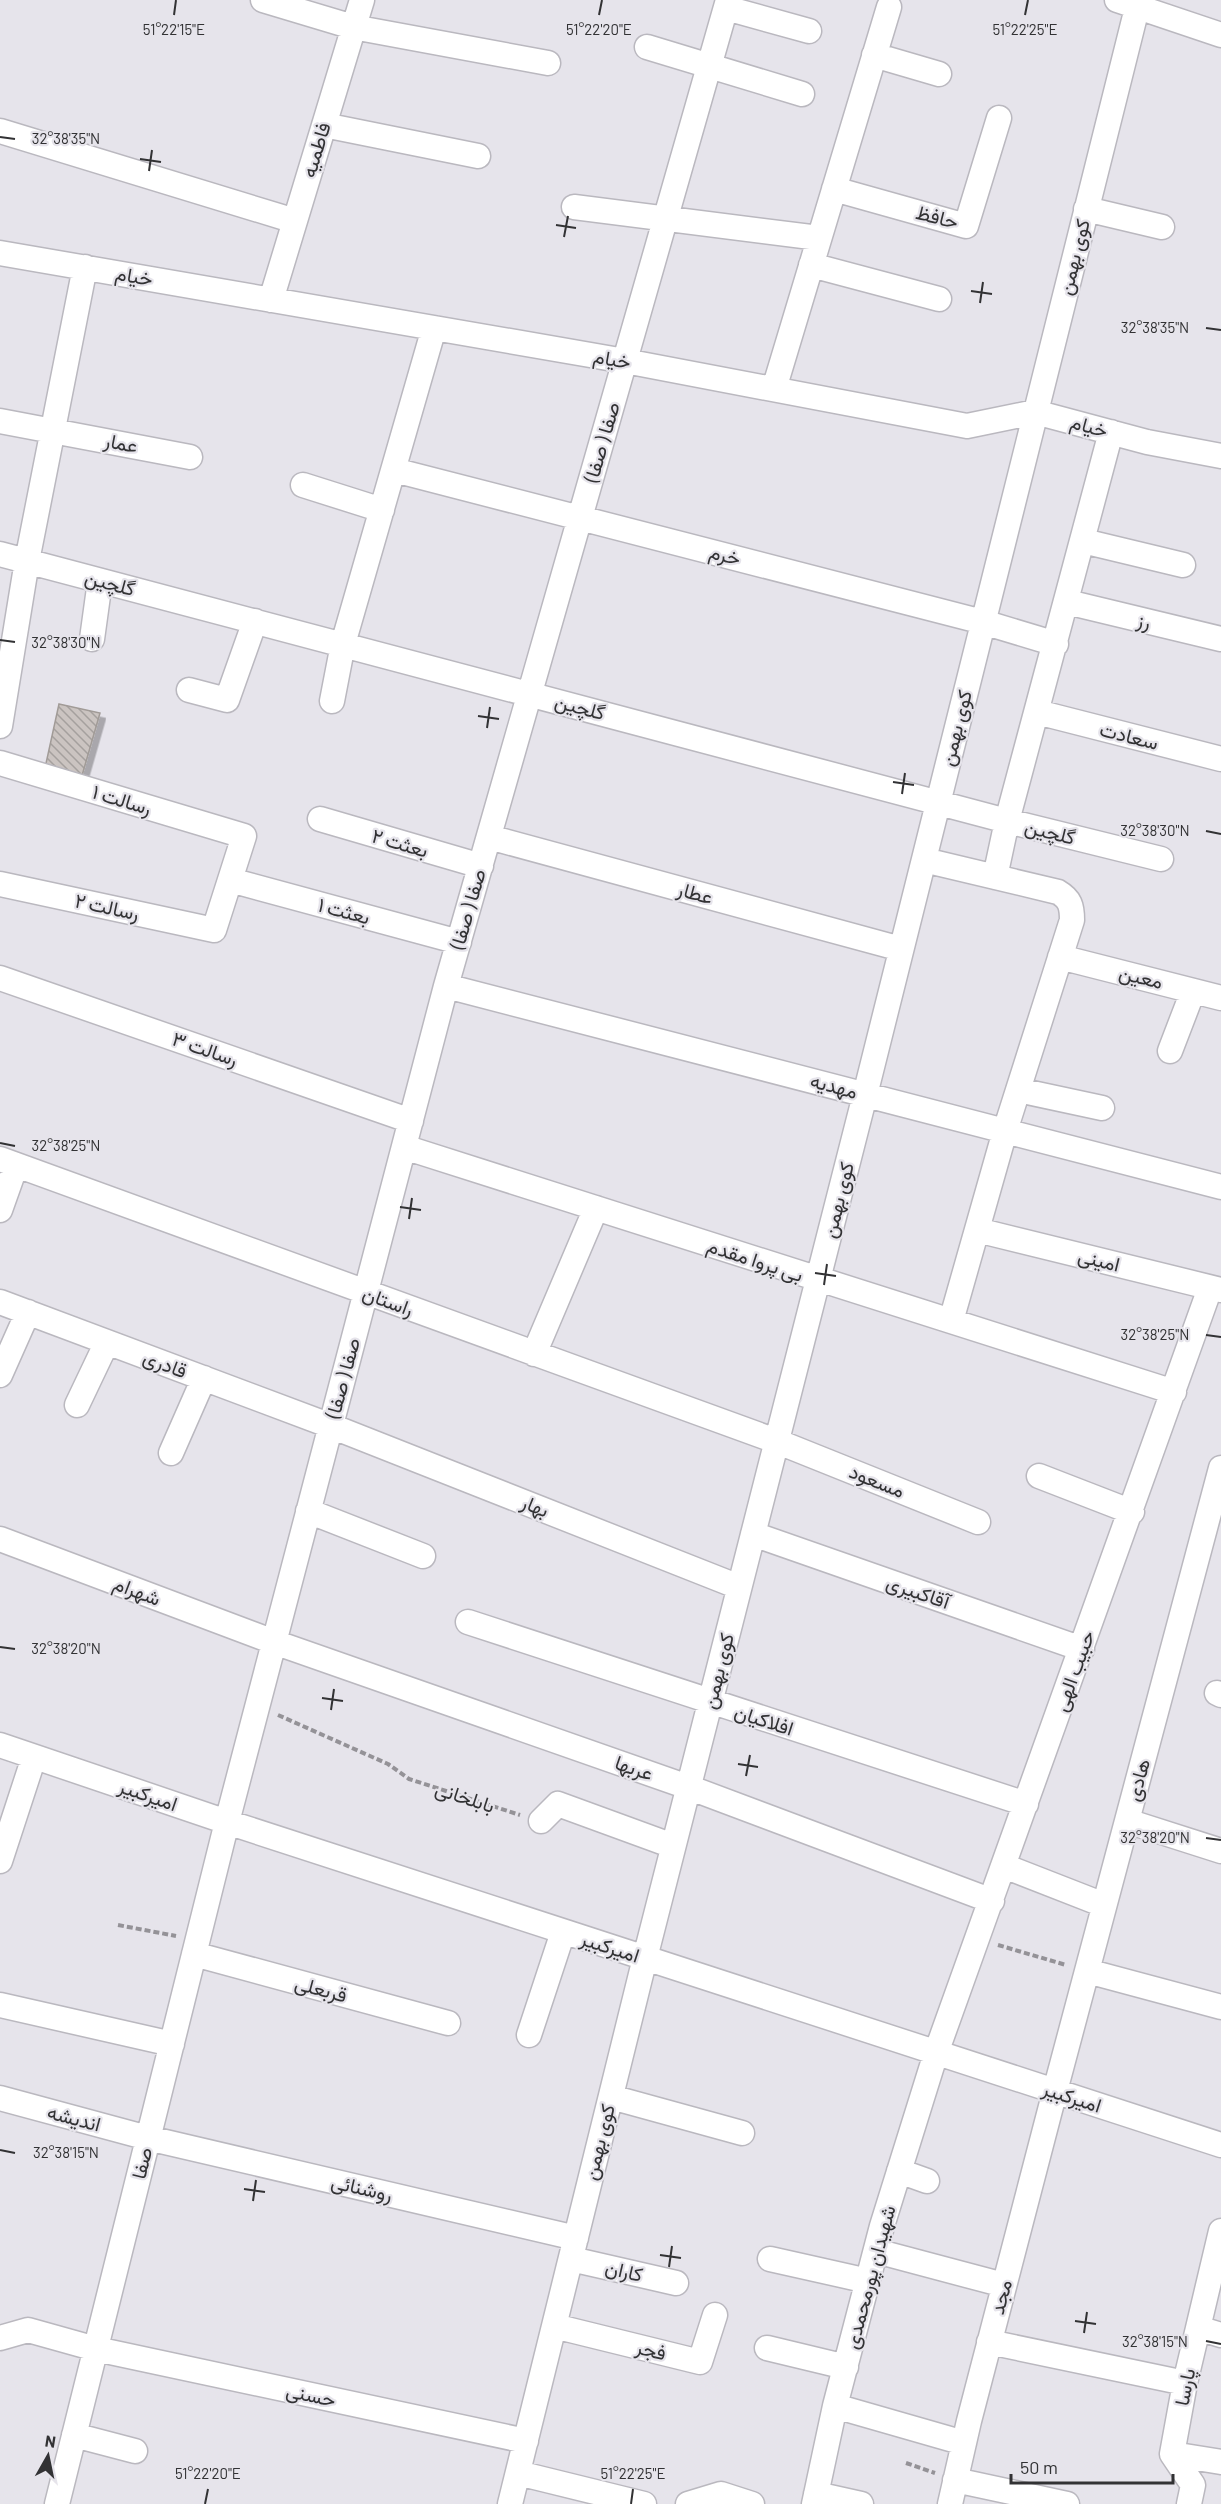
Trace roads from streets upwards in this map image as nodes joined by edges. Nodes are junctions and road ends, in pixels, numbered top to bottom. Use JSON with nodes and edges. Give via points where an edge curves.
{"nodes":[{"id":1,"x":263,"y":0,"type":"edge"},
{"id":2,"x":362,"y":0,"type":"edge"},
{"id":3,"x":1131,"y":2,"type":"edge"},
{"id":4,"x":727,"y":4,"type":"edge"},
{"id":5,"x":889,"y":7,"type":"dead end"},
{"id":6,"x":353,"y":27,"type":"junction"},
{"id":7,"x":809,"y":31,"type":"dead end"},
{"id":8,"x":1221,"y":35,"type":"edge"},
{"id":9,"x":647,"y":47,"type":"dead end"},
{"id":10,"x":874,"y":56,"type":"junction"},
{"id":11,"x":548,"y":63,"type":"dead end"},
{"id":12,"x":710,"y":65,"type":"junction"},
{"id":13,"x":939,"y":74,"type":"dead end"},
{"id":14,"x":802,"y":94,"type":"dead end"},
{"id":15,"x":999,"y":118,"type":"dead end"},
{"id":16,"x":324,"y":125,"type":"junction"},
{"id":17,"x":0,"y":131,"type":"edge"},
{"id":18,"x":478,"y":156,"type":"dead end"},
{"id":19,"x":834,"y":189,"type":"junction"},
{"id":20,"x":574,"y":207,"type":"dead end"},
{"id":21,"x":1086,"y":209,"type":"junction"},
{"id":22,"x":666,"y":219,"type":"junction"},
{"id":23,"x":295,"y":221,"type":"junction"},
{"id":24,"x":1162,"y":228,"type":"dead end"},
{"id":25,"x":819,"y":238,"type":"junction"},
{"id":26,"x":0,"y":253,"type":"edge"},
{"id":27,"x":811,"y":265,"type":"junction"},
{"id":28,"x":85,"y":267,"type":"junction"},
{"id":29,"x":939,"y":299,"type":"dead end"},
{"id":30,"x":271,"y":300,"type":"junction"},
{"id":31,"x":434,"y":328,"type":"junction"},
{"id":32,"x":626,"y":361,"type":"junction"},
{"id":33,"x":774,"y":389,"type":"junction"},
{"id":34,"x":1035,"y":411,"type":"junction"},
{"id":35,"x":0,"y":421,"type":"edge"},
{"id":36,"x":53,"y":430,"type":"junction"},
{"id":37,"x":1111,"y":432,"type":"junction"},
{"id":38,"x":1221,"y":456,"type":"edge"},
{"id":39,"x":190,"y":457,"type":"dead end"},
{"id":40,"x":394,"y":470,"type":"junction"},
{"id":41,"x":303,"y":485,"type":"dead end"},
{"id":42,"x":382,"y":510,"type":"junction"},
{"id":43,"x":581,"y":517,"type":"junction"},
{"id":44,"x":1083,"y":541,"type":"junction"},
{"id":45,"x":0,"y":554,"type":"edge"},
{"id":46,"x":27,"y":561,"type":"junction"},
{"id":47,"x":1183,"y":565,"type":"dead end"},
{"id":48,"x":100,"y":580,"type":"junction"},
{"id":49,"x":1067,"y":602,"type":"junction"},
{"id":50,"x":255,"y":621,"type":"junction"},
{"id":51,"x":983,"y":622,"type":"junction"},
{"id":52,"x":92,"y":639,"type":"dead end"},
{"id":53,"x":1221,"y":639,"type":"edge"},
{"id":54,"x":343,"y":644,"type":"junction"},
{"id":55,"x":1056,"y":644,"type":"junction"},
{"id":56,"x":4,"y":671,"type":"edge"},
{"id":57,"x":189,"y":690,"type":"dead end"},
{"id":58,"x":530,"y":694,"type":"junction"},
{"id":59,"x":332,"y":701,"type":"dead end"},
{"id":60,"x":1037,"y":712,"type":"junction"},
{"id":61,"x":0,"y":726,"type":"edge"},
{"id":62,"x":1221,"y":759,"type":"edge"},
{"id":63,"x":0,"y":763,"type":"edge"},
{"id":64,"x":938,"y":802,"type":"junction"},
{"id":65,"x":320,"y":819,"type":"dead end"},
{"id":66,"x":1006,"y":821,"type":"junction"},
{"id":67,"x":489,"y":837,"type":"junction"},
{"id":68,"x":1161,"y":859,"type":"dead end"},
{"id":69,"x":924,"y":860,"type":"junction"},
{"id":70,"x":481,"y":866,"type":"junction"},
{"id":71,"x":995,"y":877,"type":"junction"},
{"id":72,"x":230,"y":880,"type":"junction"},
{"id":73,"x":0,"y":884,"type":"edge"},
{"id":74,"x":459,"y":942,"type":"junction"},
{"id":75,"x":901,"y":949,"type":"junction"},
{"id":76,"x":1060,"y":957,"type":"junction"},
{"id":77,"x":0,"y":978,"type":"edge"},
{"id":78,"x":446,"y":986,"type":"junction"},
{"id":79,"x":1193,"y":991,"type":"junction"},
{"id":80,"x":1221,"y":998,"type":"edge"},
{"id":81,"x":1170,"y":1051,"type":"dead end"},
{"id":82,"x":1018,"y":1090,"type":"junction"},
{"id":83,"x":865,"y":1095,"type":"junction"},
{"id":84,"x":1102,"y":1108,"type":"dead end"},
{"id":85,"x":411,"y":1121,"type":"junction"},
{"id":86,"x":1005,"y":1131,"type":"junction"},
{"id":87,"x":404,"y":1147,"type":"junction"},
{"id":88,"x":8,"y":1162,"type":"edge"},
{"id":89,"x":1221,"y":1187,"type":"edge"},
{"id":90,"x":596,"y":1208,"type":"junction"},
{"id":91,"x":0,"y":1210,"type":"edge"},
{"id":92,"x":977,"y":1230,"type":"junction"},
{"id":93,"x":818,"y":1280,"type":"junction"},
{"id":94,"x":1216,"y":1289,"type":"edge"},
{"id":95,"x":366,"y":1293,"type":"junction"},
{"id":96,"x":0,"y":1302,"type":"edge"},
{"id":97,"x":28,"y":1312,"type":"junction"},
{"id":98,"x":951,"y":1321,"type":"junction"},
{"id":99,"x":107,"y":1342,"type":"junction"},
{"id":100,"x":534,"y":1354,"type":"junction"},
{"id":101,"x":0,"y":1375,"type":"edge"},
{"id":102,"x":204,"y":1378,"type":"junction"},
{"id":103,"x":1174,"y":1392,"type":"junction"},
{"id":104,"x":77,"y":1405,"type":"dead end"},
{"id":105,"x":331,"y":1426,"type":"junction"},
{"id":106,"x":776,"y":1441,"type":"junction"},
{"id":107,"x":171,"y":1453,"type":"dead end"},
{"id":108,"x":1221,"y":1468,"type":"edge"},
{"id":109,"x":1040,"y":1476,"type":"dead end"},
{"id":110,"x":308,"y":1511,"type":"junction"},
{"id":111,"x":1132,"y":1512,"type":"junction"},
{"id":112,"x":978,"y":1522,"type":"dead end"},
{"id":113,"x":753,"y":1534,"type":"junction"},
{"id":114,"x":0,"y":1539,"type":"edge"},
{"id":115,"x":1211,"y":1550,"type":"edge"},
{"id":116,"x":423,"y":1556,"type":"dead end"},
{"id":117,"x":739,"y":1587,"type":"junction"},
{"id":118,"x":468,"y":1622,"type":"dead end"},
{"id":119,"x":274,"y":1642,"type":"junction"},
{"id":120,"x":1082,"y":1649,"type":"junction"},
{"id":121,"x":710,"y":1703,"type":"junction"},
{"id":122,"x":0,"y":1745,"type":"edge"},
{"id":123,"x":34,"y":1757,"type":"junction"},
{"id":124,"x":688,"y":1787,"type":"junction"},
{"id":125,"x":1026,"y":1804,"type":"junction"},
{"id":126,"x":541,"y":1821,"type":"road end"},
{"id":127,"x":1127,"y":1821,"type":"junction"},
{"id":128,"x":227,"y":1822,"type":"junction"},
{"id":129,"x":673,"y":1846,"type":"junction"},
{"id":130,"x":1221,"y":1851,"type":"edge"},
{"id":131,"x":0,"y":1861,"type":"edge"},
{"id":132,"x":1004,"y":1866,"type":"junction"},
{"id":133,"x":992,"y":1901,"type":"junction"},
{"id":134,"x":1104,"y":1905,"type":"junction"},
{"id":135,"x":563,"y":1932,"type":"junction"},
{"id":136,"x":196,"y":1948,"type":"junction"},
{"id":137,"x":645,"y":1958,"type":"junction"},
{"id":138,"x":1087,"y":1971,"type":"junction"},
{"id":139,"x":0,"y":2005,"type":"edge"},
{"id":140,"x":1221,"y":2007,"type":"edge"},
{"id":141,"x":448,"y":2023,"type":"dead end"},
{"id":142,"x":529,"y":2035,"type":"dead end"},
{"id":143,"x":172,"y":2044,"type":"junction"},
{"id":144,"x":936,"y":2053,"type":"junction"},
{"id":145,"x":1055,"y":2091,"type":"junction"},
{"id":146,"x":611,"y":2097,"type":"junction"},
{"id":147,"x":0,"y":2098,"type":"edge"},
{"id":148,"x":742,"y":2133,"type":"dead end"},
{"id":149,"x":148,"y":2138,"type":"junction"},
{"id":150,"x":1221,"y":2145,"type":"edge"},
{"id":151,"x":899,"y":2171,"type":"junction"},
{"id":152,"x":927,"y":2181,"type":"dead end"},
{"id":153,"x":1221,"y":2231,"type":"edge"},
{"id":154,"x":573,"y":2249,"type":"junction"},
{"id":155,"x":876,"y":2251,"type":"junction"},
{"id":156,"x":770,"y":2259,"type":"dead end"},
{"id":157,"x":868,"y":2282,"type":"junction"},
{"id":158,"x":676,"y":2283,"type":"dead end"},
{"id":159,"x":1004,"y":2285,"type":"junction"},
{"id":160,"x":715,"y":2315,"type":"dead end"},
{"id":161,"x":554,"y":2326,"type":"junction"},
{"id":162,"x":1198,"y":2328,"type":"junction"},
{"id":163,"x":1221,"y":2335,"type":"edge"},
{"id":164,"x":0,"y":2338,"type":"edge"},
{"id":165,"x":989,"y":2342,"type":"junction"},
{"id":166,"x":767,"y":2348,"type":"dead end"},
{"id":167,"x":96,"y":2349,"type":"junction"},
{"id":168,"x":846,"y":2367,"type":"junction"},
{"id":169,"x":1185,"y":2383,"type":"junction"},
{"id":170,"x":835,"y":2406,"type":"junction"},
{"id":171,"x":74,"y":2435,"type":"junction"},
{"id":172,"x":526,"y":2441,"type":"junction"},
{"id":173,"x":964,"y":2443,"type":"junction"},
{"id":174,"x":135,"y":2451,"type":"dead end"},
{"id":175,"x":1172,"y":2454,"type":"junction"},
{"id":176,"x":1221,"y":2462,"type":"edge"},
{"id":177,"x":518,"y":2473,"type":"junction"},
{"id":178,"x":955,"y":2480,"type":"junction"},
{"id":179,"x":815,"y":2499,"type":"edge"},
{"id":180,"x":57,"y":2504,"type":"edge"},
{"id":181,"x":510,"y":2504,"type":"edge"},
{"id":182,"x":644,"y":2504,"type":"edge"},
{"id":183,"x":688,"y":2504,"type":"edge"},
{"id":184,"x":752,"y":2504,"type":"edge"},
{"id":185,"x":861,"y":2504,"type":"edge"},
{"id":186,"x":950,"y":2504,"type":"edge"},
{"id":187,"x":1067,"y":2504,"type":"edge"},
{"id":188,"x":1189,"y":2504,"type":"edge"}],
"edges":[{"from":1,"to":6,"type":"street"},
{"from":2,"to":6,"type":"street","name":"فاطمیه"},
{"from":3,"to":8,"type":"street"},
{"from":3,"to":21,"type":"street","name":"کوی بهمن"},
{"from":4,"to":7,"type":"street"},
{"from":4,"to":12,"type":"street","name":"صفا ( صفا)"},
{"from":5,"to":10,"type":"street"},
{"from":6,"to":11,"type":"street"},
{"from":6,"to":16,"type":"street","name":"فاطمیه"},
{"from":9,"to":12,"type":"street"},
{"from":10,"to":13,"type":"street"},
{"from":10,"to":19,"type":"street"},
{"from":12,"to":14,"type":"street"},
{"from":12,"to":22,"type":"street","name":"صفا ( صفا)"},
{"from":15,"to":19,"type":"street","name":"حافظ","via":[[966,226]]},
{"from":16,"to":18,"type":"street"},
{"from":16,"to":23,"type":"street","name":"فاطمیه"},
{"from":17,"to":23,"type":"street"},
{"from":19,"to":25,"type":"street"},
{"from":20,"to":22,"type":"street"},
{"from":21,"to":24,"type":"street"},
{"from":21,"to":34,"type":"street","name":"کوی بهمن"},
{"from":22,"to":25,"type":"street"},
{"from":22,"to":32,"type":"street","name":"صفا ( صفا)"},
{"from":23,"to":30,"type":"street","name":"فاطمیه"},
{"from":25,"to":27,"type":"street"},
{"from":26,"to":28,"type":"street","name":"خیام"},
{"from":27,"to":29,"type":"street"},
{"from":27,"to":33,"type":"street"},
{"from":28,"to":30,"type":"street","name":"خیام"},
{"from":28,"to":36,"type":"street"},
{"from":30,"to":31,"type":"street","name":"خیام"},
{"from":31,"to":32,"type":"street","name":"خیام"},
{"from":31,"to":40,"type":"street"},
{"from":32,"to":33,"type":"street","name":"خیام"},
{"from":32,"to":43,"type":"street","name":"صفا ( صفا)"},
{"from":33,"to":34,"type":"street","name":"خیام","via":[[967,426]]},
{"from":34,"to":37,"type":"street","name":"خیام"},
{"from":34,"to":51,"type":"street","name":"کوی بهمن"},
{"from":35,"to":36,"type":"street","name":"عمار"},
{"from":36,"to":39,"type":"street","name":"عمار"},
{"from":36,"to":46,"type":"street"},
{"from":37,"to":38,"type":"street","name":"خیام"},
{"from":37,"to":44,"type":"street"},
{"from":40,"to":42,"type":"street"},
{"from":40,"to":43,"type":"street","name":"خرم"},
{"from":41,"to":42,"type":"street"},
{"from":42,"to":54,"type":"street"},
{"from":43,"to":51,"type":"street","name":"خرم"},
{"from":43,"to":58,"type":"street","name":"صفا ( صفا)"},
{"from":44,"to":47,"type":"street"},
{"from":44,"to":49,"type":"street"},
{"from":45,"to":46,"type":"street","name":"گلچین"},
{"from":46,"to":48,"type":"street","name":"گلچین"},
{"from":46,"to":56,"type":"street"},
{"from":48,"to":50,"type":"street","name":"گلچین"},
{"from":48,"to":52,"type":"street"},
{"from":49,"to":53,"type":"street","name":"رز"},
{"from":49,"to":55,"type":"street"},
{"from":50,"to":54,"type":"street","name":"گلچین"},
{"from":50,"to":57,"type":"street","via":[[227,700]]},
{"from":51,"to":55,"type":"street","name":"خرم"},
{"from":51,"to":64,"type":"street","name":"کوی بهمن"},
{"from":54,"to":58,"type":"street","name":"گلچین"},
{"from":54,"to":59,"type":"street"},
{"from":55,"to":60,"type":"street"},
{"from":56,"to":61,"type":"street"},
{"from":58,"to":64,"type":"street","name":"گلچین"},
{"from":58,"to":67,"type":"street","name":"صفا ( صفا)"},
{"from":60,"to":62,"type":"street","name":"سعادت"},
{"from":60,"to":66,"type":"street"},
{"from":63,"to":72,"type":"street","name":"رسالت ۱","via":[[244,836]]},
{"from":64,"to":66,"type":"street","name":"گلچین"},
{"from":64,"to":69,"type":"street","name":"کوی بهمن"},
{"from":65,"to":70,"type":"street","name":"بعثت ۲"},
{"from":66,"to":68,"type":"street","name":"گلچین"},
{"from":66,"to":71,"type":"street"},
{"from":67,"to":70,"type":"street","name":"صفا ( صفا)"},
{"from":67,"to":75,"type":"street","name":"عطار"},
{"from":69,"to":71,"type":"street"},
{"from":69,"to":75,"type":"street","name":"کوی بهمن"},
{"from":70,"to":74,"type":"street","name":"صفا ( صفا)"},
{"from":71,"to":76,"type":"street","via":[[1067,897],[1072,920]]},
{"from":72,"to":73,"type":"street","name":"رسالت ۲","via":[[214,930]]},
{"from":72,"to":74,"type":"street","name":"بعثت ۱"},
{"from":74,"to":78,"type":"street","name":"صفا ( صفا)"},
{"from":75,"to":83,"type":"street","name":"کوی بهمن"},
{"from":76,"to":79,"type":"street","name":"معین"},
{"from":76,"to":82,"type":"street"},
{"from":77,"to":85,"type":"street","name":"رسالت ۳"},
{"from":78,"to":83,"type":"street","name":"مهدیه"},
{"from":78,"to":85,"type":"street","name":"صفا ( صفا)"},
{"from":79,"to":80,"type":"street","name":"معین"},
{"from":79,"to":81,"type":"street"},
{"from":82,"to":84,"type":"street"},
{"from":82,"to":86,"type":"street"},
{"from":83,"to":86,"type":"street","name":"مهدیه"},
{"from":83,"to":93,"type":"street","name":"کوی بهمن"},
{"from":85,"to":87,"type":"street","name":"صفا ( صفا)"},
{"from":86,"to":89,"type":"street","name":"مهدیه"},
{"from":86,"to":92,"type":"street"},
{"from":87,"to":90,"type":"street","name":"بی پروا مقدم"},
{"from":87,"to":95,"type":"street","name":"صفا ( صفا)"},
{"from":88,"to":91,"type":"street"},
{"from":88,"to":95,"type":"street","name":"راستان"},
{"from":90,"to":93,"type":"street","name":"بی پروا مقدم"},
{"from":90,"to":100,"type":"street"},
{"from":92,"to":94,"type":"street","name":"امینی"},
{"from":92,"to":98,"type":"street"},
{"from":93,"to":98,"type":"street","name":"بی پروا مقدم"},
{"from":93,"to":106,"type":"street","name":"کوی بهمن"},
{"from":94,"to":103,"type":"street","name":"حبیب الهی"},
{"from":95,"to":100,"type":"street","name":"راستان"},
{"from":95,"to":105,"type":"street","name":"صفا ( صفا)"},
{"from":96,"to":97,"type":"street","name":"قادری"},
{"from":97,"to":99,"type":"street","name":"قادری"},
{"from":97,"to":101,"type":"street"},
{"from":98,"to":103,"type":"street","name":"بی پروا مقدم"},
{"from":99,"to":102,"type":"street","name":"قادری"},
{"from":99,"to":104,"type":"street"},
{"from":100,"to":106,"type":"street","name":"راستان"},
{"from":102,"to":105,"type":"street","name":"قادری"},
{"from":102,"to":107,"type":"street"},
{"from":103,"to":111,"type":"street","name":"حبیب الهی"},
{"from":105,"to":110,"type":"street","name":"صفا ( صفا)"},
{"from":105,"to":117,"type":"street","name":"بهار"},
{"from":106,"to":112,"type":"street","name":"مسعود"},
{"from":106,"to":113,"type":"street","name":"کوی بهمن"},
{"from":108,"to":115,"type":"street","name":"هادی"},
{"from":109,"to":111,"type":"street"},
{"from":110,"to":116,"type":"street"},
{"from":110,"to":119,"type":"street","name":"صفا ( صفا)"},
{"from":111,"to":120,"type":"street","name":"حبیب الهی"},
{"from":113,"to":117,"type":"street","name":"کوی بهمن"},
{"from":113,"to":120,"type":"street","name":"آقاکبیری"},
{"from":114,"to":119,"type":"street","name":"شهرام"},
{"from":115,"to":127,"type":"street","name":"هادی"},
{"from":117,"to":121,"type":"street","name":"کوی بهمن"},
{"from":118,"to":121,"type":"street","name":"افلاکیان"},
{"from":119,"to":124,"type":"street","name":"عربها"},
{"from":119,"to":128,"type":"street","name":"صفا ( صفا)"},
{"from":120,"to":125,"type":"street","name":"حبیب الهی"},
{"from":121,"to":124,"type":"street","name":"کوی بهمن"},
{"from":121,"to":125,"type":"street","name":"افلاکیان"},
{"from":122,"to":123,"type":"street","name":"امیرکبیر"},
{"from":123,"to":128,"type":"street","name":"امیرکبیر"},
{"from":123,"to":131,"type":"street"},
{"from":124,"to":129,"type":"street","name":"کوی بهمن"},
{"from":124,"to":133,"type":"street","name":"عربها"},
{"from":125,"to":132,"type":"street","name":"حبیب الهی"},
{"from":126,"to":129,"type":"street","via":[[558,1804]]},
{"from":127,"to":130,"type":"street"},
{"from":127,"to":134,"type":"street","name":"هادی"},
{"from":128,"to":135,"type":"street","name":"امیرکبیر"},
{"from":128,"to":136,"type":"street","name":"صفا"},
{"from":129,"to":137,"type":"street","name":"کوی بهمن"},
{"from":132,"to":133,"type":"street","name":"حبیب الهی"},
{"from":132,"to":134,"type":"street"},
{"from":133,"to":144,"type":"street","name":"حبیب الهی"},
{"from":134,"to":138,"type":"street","name":"هادی"},
{"from":135,"to":137,"type":"street","name":"امیرکبیر"},
{"from":135,"to":142,"type":"street"},
{"from":136,"to":141,"type":"street","name":"قربعلی"},
{"from":136,"to":143,"type":"street","name":"صفا"},
{"from":137,"to":144,"type":"street","name":"امیرکبیر"},
{"from":137,"to":146,"type":"street","name":"کوی بهمن"},
{"from":138,"to":140,"type":"street"},
{"from":138,"to":145,"type":"street","name":"هادی"},
{"from":139,"to":143,"type":"street"},
{"from":143,"to":149,"type":"street","name":"صفا"},
{"from":144,"to":145,"type":"street","name":"امیرکبیر"},
{"from":144,"to":151,"type":"street","name":"شهیدان پورمحمدی"},
{"from":145,"to":150,"type":"street","name":"امیرکبیر"},
{"from":145,"to":159,"type":"street","name":"مجد"},
{"from":146,"to":148,"type":"street"},
{"from":146,"to":154,"type":"street","name":"کوی بهمن"},
{"from":147,"to":149,"type":"street","name":"اندیشه"},
{"from":149,"to":154,"type":"street","name":"روشنائی"},
{"from":149,"to":167,"type":"street","name":"صفا"},
{"from":151,"to":152,"type":"street"},
{"from":151,"to":155,"type":"street","name":"شهیدان پورمحمدی"},
{"from":153,"to":162,"type":"street","name":"پارسا"},
{"from":154,"to":158,"type":"street","name":"کاران"},
{"from":154,"to":161,"type":"street","name":"کوی بهمن"},
{"from":155,"to":157,"type":"street","name":"شهیدان پورمحمدی"},
{"from":155,"to":159,"type":"street"},
{"from":156,"to":157,"type":"street"},
{"from":157,"to":168,"type":"street","name":"شهیدان پورمحمدی"},
{"from":159,"to":165,"type":"street","name":"مجد"},
{"from":160,"to":161,"type":"street","name":"فجر","via":[[699,2362]]},
{"from":161,"to":172,"type":"street","name":"کوی بهمن"},
{"from":162,"to":163,"type":"street"},
{"from":162,"to":169,"type":"street","name":"پارسا"},
{"from":164,"to":167,"type":"street","name":"حسنی","via":[[28,2330]]},
{"from":165,"to":169,"type":"street"},
{"from":165,"to":173,"type":"street","name":"مجد"},
{"from":166,"to":168,"type":"street"},
{"from":167,"to":171,"type":"street","name":"صفا"},
{"from":167,"to":172,"type":"street","name":"حسنی"},
{"from":168,"to":170,"type":"street","name":"شهیدان پورمحمدی"},
{"from":169,"to":175,"type":"street","name":"پارسا"},
{"from":170,"to":173,"type":"street"},
{"from":170,"to":179,"type":"street","name":"شهیدان پورمحمدی"},
{"from":171,"to":174,"type":"street"},
{"from":171,"to":180,"type":"street","name":"صفا"},
{"from":172,"to":177,"type":"street","name":"کوی بهمن"},
{"from":173,"to":178,"type":"street","name":"مجد"},
{"from":175,"to":176,"type":"street"},
{"from":175,"to":188,"type":"street","via":[[1193,2484]]},
{"from":177,"to":181,"type":"street","name":"کوی بهمن"},
{"from":177,"to":182,"type":"street"},
{"from":178,"to":186,"type":"street","name":"مجد"},
{"from":178,"to":187,"type":"street"},
{"from":179,"to":185,"type":"street"},
{"from":183,"to":184,"type":"street","via":[[721,2494]]}]}
